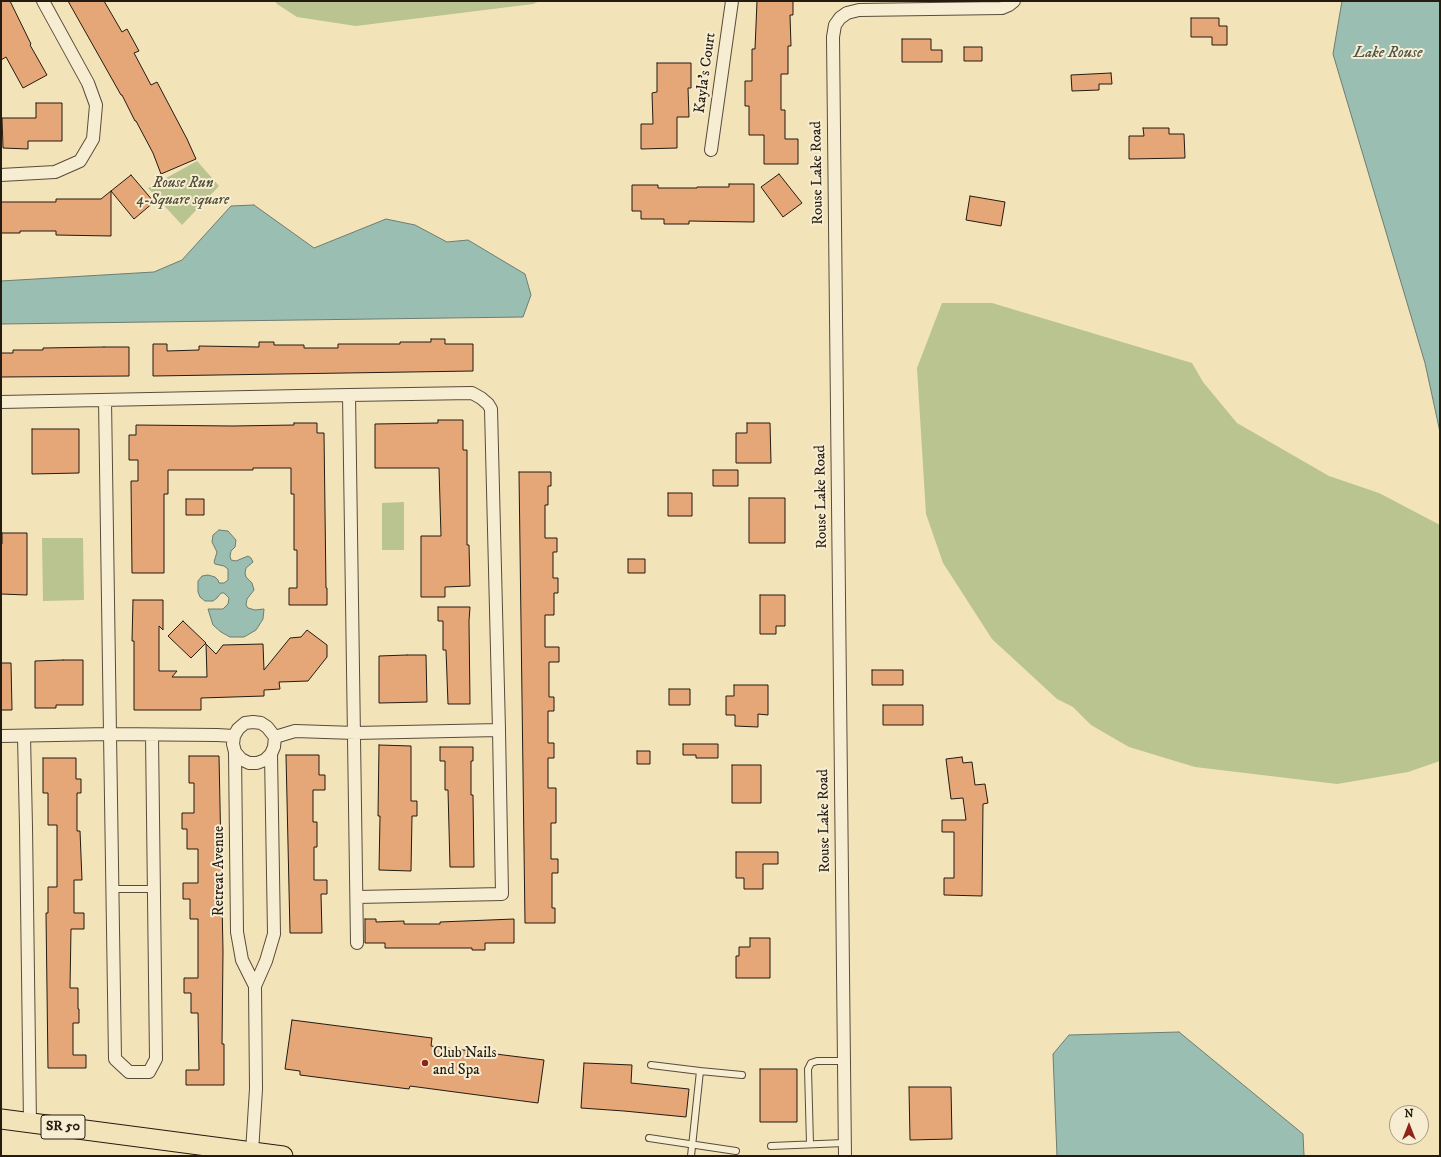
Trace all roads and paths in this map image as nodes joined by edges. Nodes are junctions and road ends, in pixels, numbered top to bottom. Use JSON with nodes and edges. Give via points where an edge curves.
{"nodes":[{"id":1,"x":43,"y":1,"type":"edge"},
{"id":2,"x":732,"y":1,"type":"edge"},
{"id":3,"x":1014,"y":1,"type":"edge"},
{"id":4,"x":711,"y":150,"type":"dead end"},
{"id":5,"x":1,"y":175,"type":"edge"},
{"id":6,"x":349,"y":395,"type":"junction"},
{"id":7,"x":105,"y":400,"type":"junction"},
{"id":8,"x":1,"y":402,"type":"edge"},
{"id":9,"x":499,"y":730,"type":"junction"},
{"id":10,"x":355,"y":733,"type":"junction"},
{"id":11,"x":110,"y":734,"type":"junction"},
{"id":12,"x":152,"y":735,"type":"junction"},
{"id":13,"x":1,"y":736,"type":"edge"},
{"id":14,"x":24,"y":736,"type":"junction"},
{"id":15,"x":234,"y":736,"type":"junction"},
{"id":16,"x":275,"y":737,"type":"junction"},
{"id":17,"x":235,"y":752,"type":"junction"},
{"id":18,"x":271,"y":754,"type":"junction"},
{"id":19,"x":112,"y":889,"type":"junction"},
{"id":20,"x":154,"y":889,"type":"junction"},
{"id":21,"x":357,"y":897,"type":"junction"},
{"id":22,"x":357,"y":943,"type":"dead end"},
{"id":23,"x":255,"y":986,"type":"junction"},
{"id":24,"x":844,"y":1061,"type":"junction"},
{"id":25,"x":651,"y":1065,"type":"dead end"},
{"id":26,"x":700,"y":1071,"type":"junction"},
{"id":27,"x":742,"y":1075,"type":"dead end"},
{"id":28,"x":1,"y":1119,"type":"edge"},
{"id":29,"x":30,"y":1123,"type":"junction"},
{"id":30,"x":649,"y":1138,"type":"dead end"},
{"id":31,"x":844,"y":1143,"type":"junction"},
{"id":32,"x":810,"y":1144,"type":"junction"},
{"id":33,"x":692,"y":1145,"type":"junction"},
{"id":34,"x":771,"y":1146,"type":"dead end"},
{"id":35,"x":252,"y":1152,"type":"junction"},
{"id":36,"x":736,"y":1152,"type":"dead end"},
{"id":37,"x":283,"y":1156,"type":"edge"},
{"id":38,"x":691,"y":1156,"type":"edge"},
{"id":39,"x":844,"y":1156,"type":"edge"}],
"edges":[{"from":1,"to":5,"type":"street","via":[[88,83],[96,104],[93,139],[80,161],[55,172]]},
{"from":2,"to":4,"type":"street","name":"Kayla's Court"},
{"from":3,"to":24,"type":"street","name":"Rouse Lake Road","via":[[1002,8],[859,10],[840,18],[834,31]]},
{"from":6,"to":7,"type":"street"},
{"from":6,"to":9,"type":"street","via":[[472,393],[491,409]]},
{"from":6,"to":10,"type":"street"},
{"from":7,"to":8,"type":"street"},
{"from":7,"to":11,"type":"street"},
{"from":9,"to":10,"type":"street"},
{"from":9,"to":21,"type":"street","via":[[502,894]]},
{"from":10,"to":16,"type":"street","via":[[296,731]]},
{"from":10,"to":21,"type":"street"},
{"from":11,"to":12,"type":"street"},
{"from":11,"to":14,"type":"street"},
{"from":11,"to":19,"type":"street"},
{"from":12,"to":15,"type":"street"},
{"from":12,"to":20,"type":"street"},
{"from":13,"to":14,"type":"street"},
{"from":14,"to":29,"type":"street"},
{"from":15,"to":16,"type":"street","via":[[238,728],[253,722],[267,726]]},
{"from":15,"to":17,"type":"street"},
{"from":16,"to":18,"type":"street"},
{"from":17,"to":18,"type":"street","via":[[249,763],[265,760]]},
{"from":17,"to":23,"type":"street","name":"Retreat Avenue","via":[[237,932],[242,960]]},
{"from":18,"to":23,"type":"street","name":"Retreat Avenue","via":[[274,934]]},
{"from":19,"to":20,"type":"lane"},
{"from":19,"to":20,"type":"street","via":[[115,1059],[129,1072],[149,1072],[156,1059]]},
{"from":21,"to":22,"type":"street"},
{"from":23,"to":35,"type":"street","name":"Retreat Avenue","via":[[256,1089]]},
{"from":24,"to":31,"type":"street","name":"Rouse Lake Road"},
{"from":24,"to":32,"type":"lane","via":[[817,1061],[811,1063],[808,1069]]},
{"from":25,"to":26,"type":"lane"},
{"from":26,"to":27,"type":"lane"},
{"from":26,"to":33,"type":"lane"},
{"from":28,"to":29,"type":"highway","number":"SR 50"},
{"from":29,"to":35,"type":"highway","number":"SR 50"},
{"from":30,"to":33,"type":"lane"},
{"from":31,"to":32,"type":"lane"},
{"from":31,"to":39,"type":"street","name":"Rouse Lake Road"},
{"from":32,"to":34,"type":"lane"},
{"from":33,"to":36,"type":"lane"},
{"from":33,"to":38,"type":"lane"},
{"from":35,"to":37,"type":"highway","number":"SR 50"}]}
